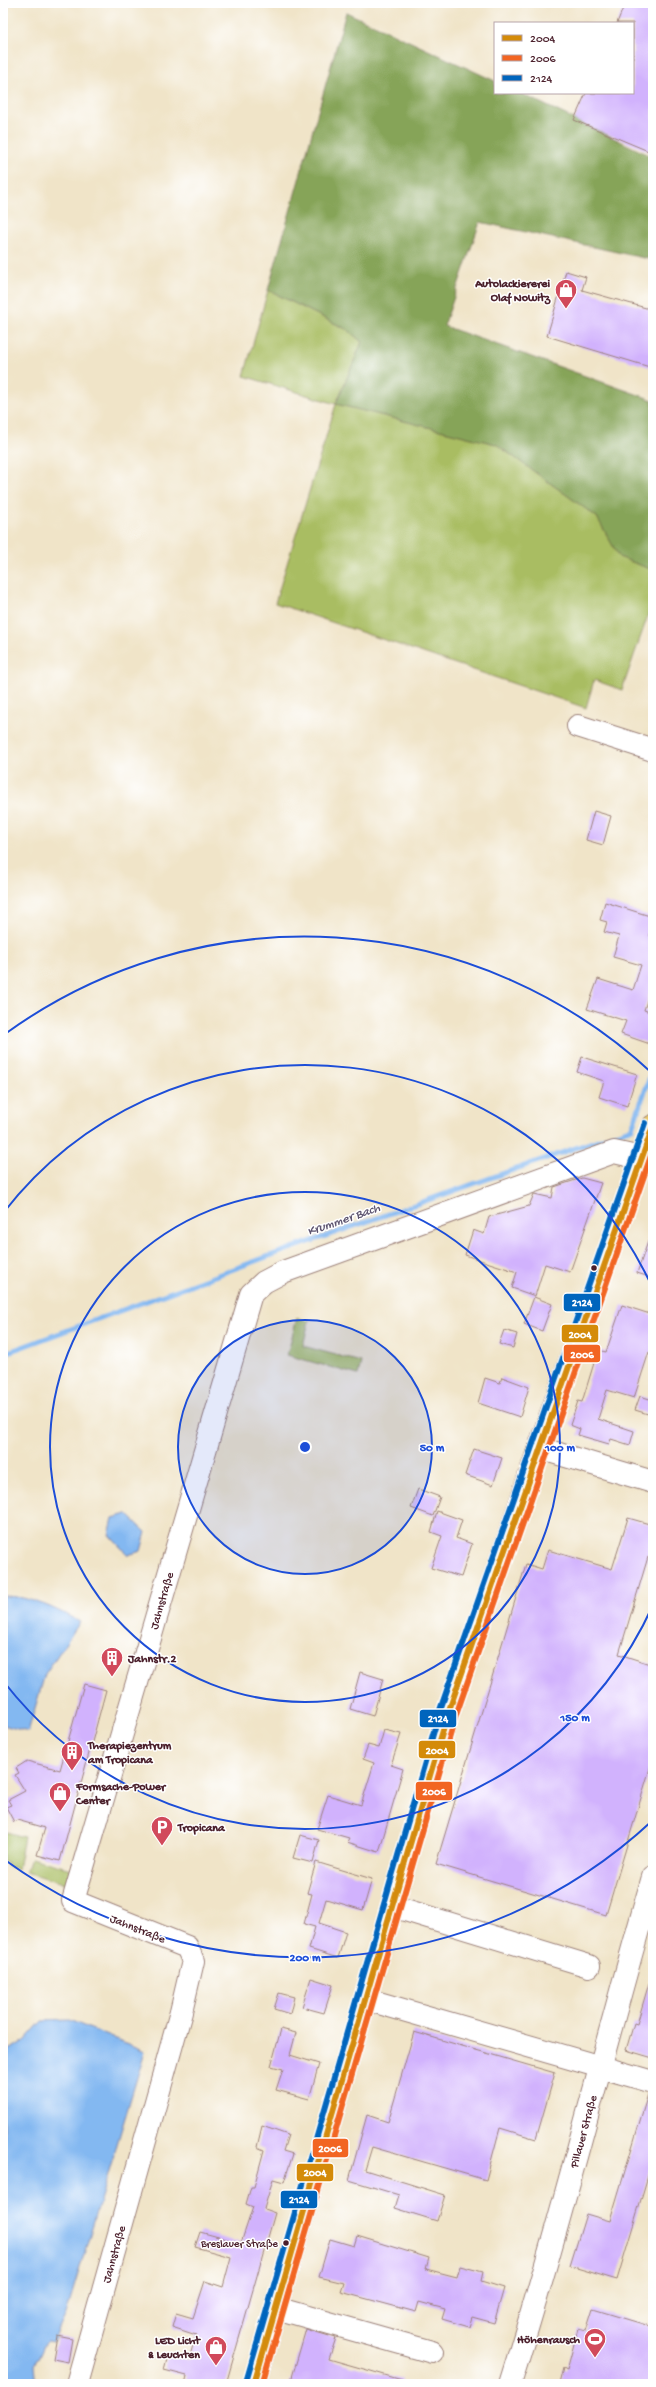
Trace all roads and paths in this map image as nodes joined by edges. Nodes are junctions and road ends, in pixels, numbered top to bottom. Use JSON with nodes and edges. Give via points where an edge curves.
{"nodes":[{"id":1,"x":578,"y":726,"type":"dead end"},
{"id":2,"x":653,"y":750,"type":"edge"},
{"id":3,"x":653,"y":1126,"type":"edge"},
{"id":4,"x":640,"y":1158,"type":"junction"},
{"id":5,"x":539,"y":1448,"type":"junction"},
{"id":6,"x":653,"y":1482,"type":"edge"},
{"id":7,"x":653,"y":1879,"type":"edge"},
{"id":8,"x":392,"y":1906,"type":"junction"},
{"id":9,"x":589,"y":1966,"type":"dead end"},
{"id":10,"x":365,"y":2000,"type":"junction"},
{"id":11,"x":599,"y":2066,"type":"junction"},
{"id":12,"x":653,"y":2082,"type":"edge"},
{"id":13,"x":276,"y":2308,"type":"junction"},
{"id":14,"x":432,"y":2352,"type":"dead end"},
{"id":15,"x":77,"y":2384,"type":"edge"},
{"id":16,"x":254,"y":2384,"type":"edge"},
{"id":17,"x":510,"y":2384,"type":"edge"}],
"edges":[{"from":1,"to":2,"type":"street"},
{"from":3,"to":4,"type":"main road"},
{"from":4,"to":5,"type":"main road"},
{"from":4,"to":15,"type":"street","name":"Jahnstraße","via":[[614,1152],[283,1272],[264,1282],[251,1294],[73,1901],[187,1947],[193,1961]]},
{"from":5,"to":6,"type":"street"},
{"from":5,"to":8,"type":"main road","via":[[448,1713]]},
{"from":7,"to":11,"type":"street","name":"Pillauer Straße"},
{"from":8,"to":9,"type":"street"},
{"from":8,"to":10,"type":"main road"},
{"from":10,"to":11,"type":"street"},
{"from":10,"to":13,"type":"main road"},
{"from":11,"to":12,"type":"street"},
{"from":11,"to":17,"type":"street","name":"Pillauer Straße","via":[[559,2222]]},
{"from":13,"to":14,"type":"street"},
{"from":13,"to":16,"type":"main road"}]}
